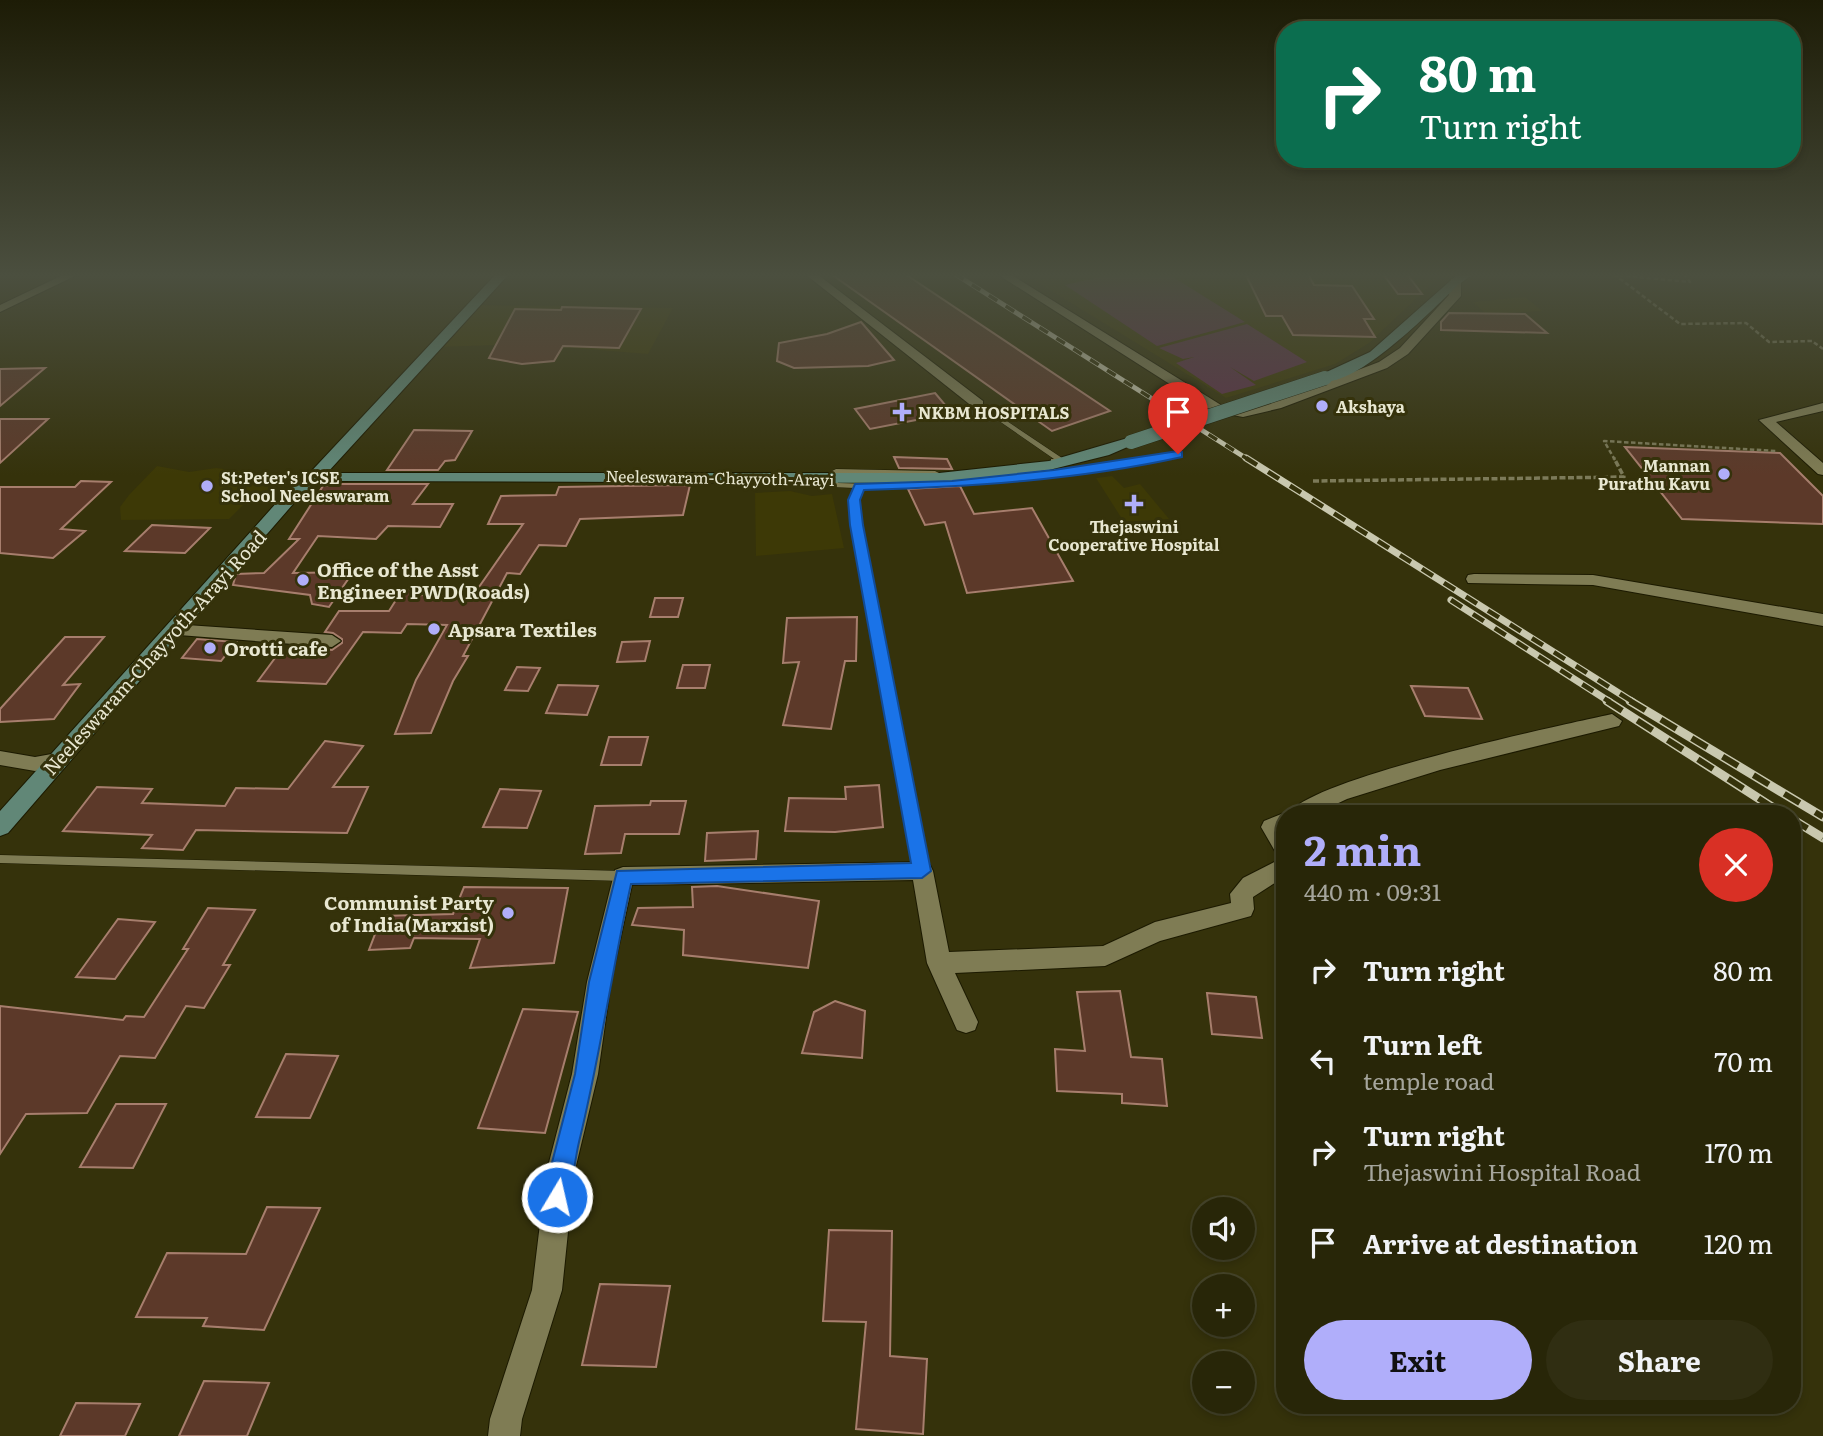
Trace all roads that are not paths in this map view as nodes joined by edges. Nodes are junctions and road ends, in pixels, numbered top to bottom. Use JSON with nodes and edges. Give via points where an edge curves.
{"nodes":[{"id":1,"x":441,"y":341,"type":"edge"},
{"id":2,"x":897,"y":341,"type":"edge"},
{"id":3,"x":1110,"y":341,"type":"edge"},
{"id":4,"x":1390,"y":341,"type":"edge"},
{"id":5,"x":1413,"y":341,"type":"edge"},
{"id":6,"x":978,"y":404,"type":"joint"},
{"id":7,"x":1823,"y":407,"type":"edge"},
{"id":8,"x":1178,"y":454,"type":"dead end"},
{"id":9,"x":1823,"y":471,"type":"edge"},
{"id":10,"x":833,"y":478,"type":"junction"},
{"id":11,"x":311,"y":481,"type":"junction"},
{"id":12,"x":859,"y":486,"type":"junction"},
{"id":13,"x":1474,"y":579,"type":"dead end"},
{"id":14,"x":1823,"y":620,"type":"edge"},
{"id":15,"x":173,"y":630,"type":"junction"},
{"id":16,"x":332,"y":641,"type":"dead end"},
{"id":17,"x":1612,"y":721,"type":"dead end"},
{"id":18,"x":0,"y":758,"type":"edge"},
{"id":19,"x":57,"y":760,"type":"junction"},
{"id":20,"x":1311,"y":805,"type":"edge"},
{"id":21,"x":0,"y":827,"type":"edge"},
{"id":22,"x":0,"y":859,"type":"edge"},
{"id":23,"x":922,"y":871,"type":"junction"},
{"id":24,"x":1276,"y":872,"type":"edge"},
{"id":25,"x":623,"y":876,"type":"junction"},
{"id":26,"x":939,"y":963,"type":"junction"},
{"id":27,"x":966,"y":1022,"type":"dead end"},
{"id":28,"x":503,"y":1436,"type":"edge"}],
"edges":[{"from":1,"to":11,"type":"main road","name":"Neeleswaram-Chayyoth-Arayi Road"},
{"from":2,"to":6,"type":"street"},
{"from":3,"to":5,"type":"street","via":[[1217,408],[1243,413],[1281,404],[1383,365]]},
{"from":4,"to":10,"type":"main road","name":"Neeleswaram-Chayyoth-Arayi","bridge":true,"via":[[1375,355],[1325,378],[1060,466],[986,477]]},
{"from":6,"to":10,"type":"lane","via":[[1061,460],[980,473],[836,471]]},
{"from":7,"to":9,"type":"street","via":[[1766,420]]},
{"from":8,"to":12,"type":"lane","via":[[1054,474],[952,484]]},
{"from":10,"to":11,"type":"main road","name":"Neeleswaram-Chayyoth-Arayi","via":[[352,476]]},
{"from":10,"to":12,"type":"lane","via":[[834,485]]},
{"from":11,"to":15,"type":"main road","name":"Neeleswaram-Chayyoth-Arayi Road","via":[[294,493]]},
{"from":12,"to":23,"type":"lane","via":[[854,500],[857,525]]},
{"from":13,"to":14,"type":"street","via":[[1593,580]]},
{"from":15,"to":16,"type":"street"},
{"from":15,"to":19,"type":"main road","name":"Neeleswaram-Chayyoth-Arayi Road"},
{"from":17,"to":20,"type":"street","via":[[1504,744]]},
{"from":18,"to":19,"type":"street","via":[[35,764]]},
{"from":19,"to":21,"type":"main road","name":"Neeleswaram-Chayyoth-Arayi Road"},
{"from":22,"to":25,"type":"lane"},
{"from":23,"to":25,"type":"street"},
{"from":23,"to":26,"type":"street"},
{"from":24,"to":26,"type":"street","via":[[1252,881],[1241,894],[1243,909],[1155,932],[1105,956]]},
{"from":25,"to":28,"type":"street","via":[[599,982],[585,1074],[560,1174],[547,1290]]},
{"from":26,"to":27,"type":"street"}]}
